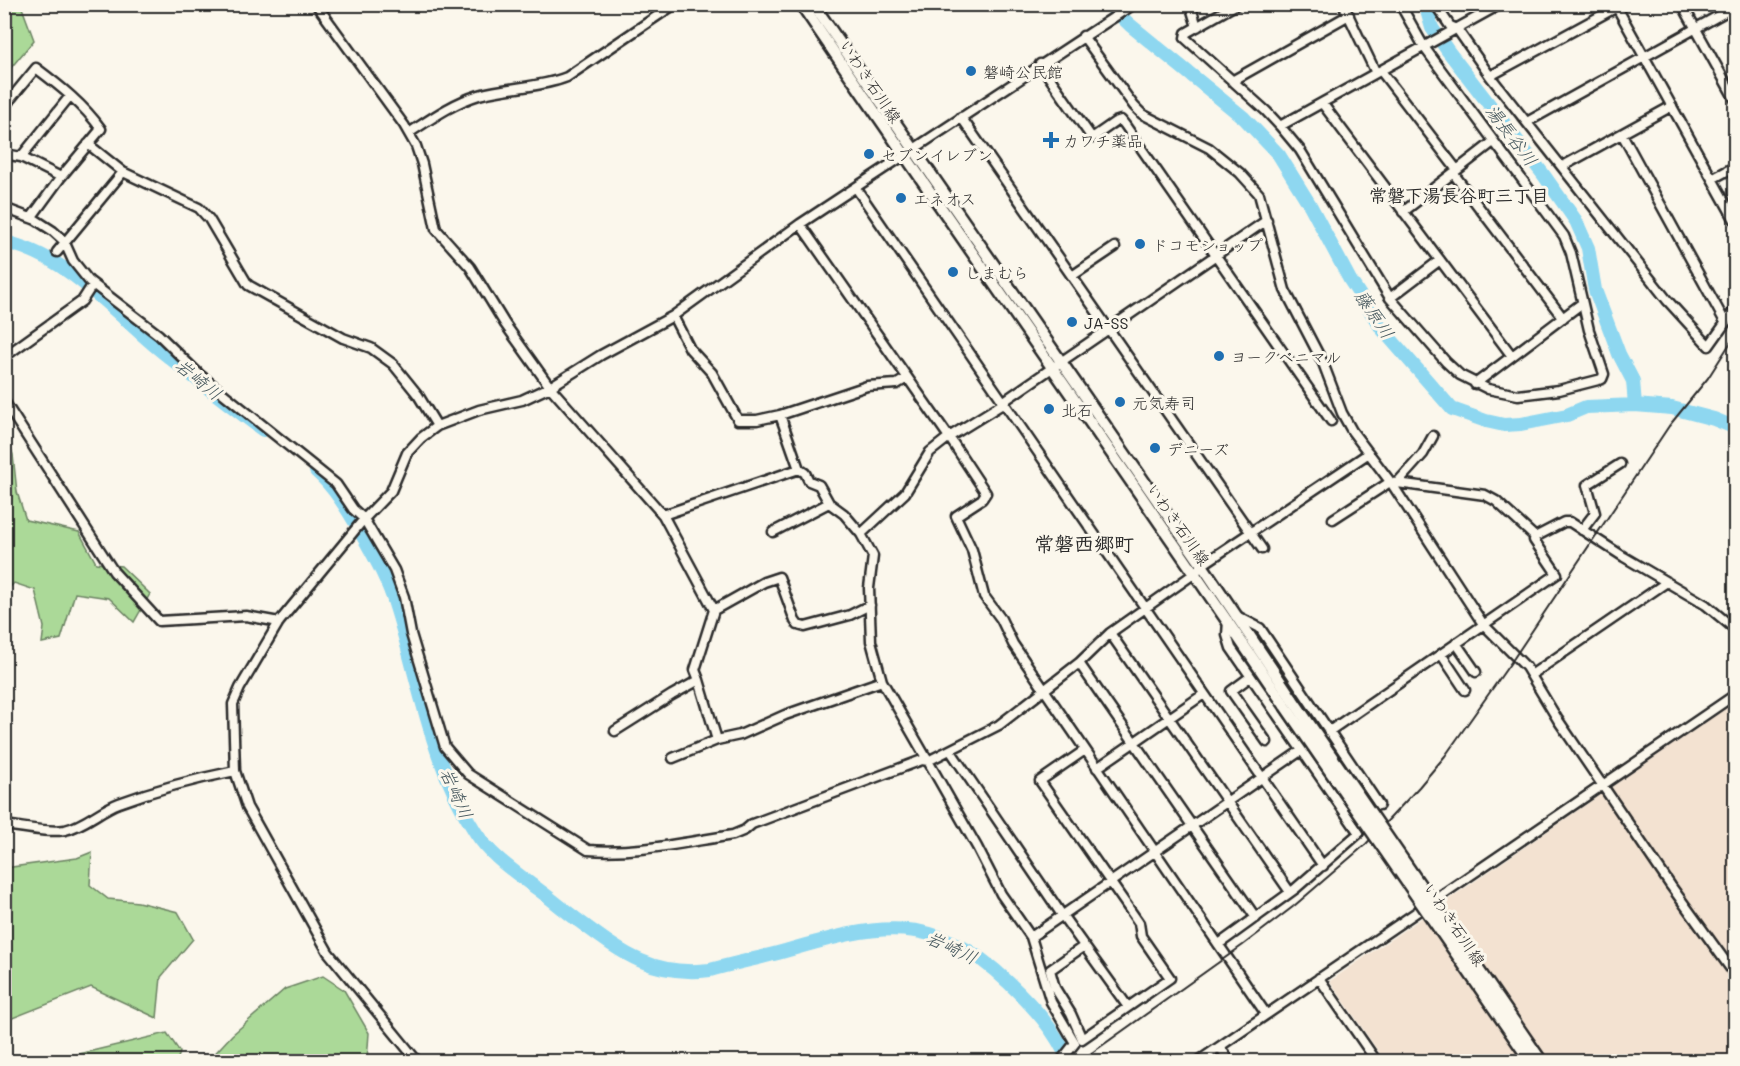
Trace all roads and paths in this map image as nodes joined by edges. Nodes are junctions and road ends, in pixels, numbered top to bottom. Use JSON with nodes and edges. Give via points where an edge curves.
{"nodes":[{"id":1,"x":316,"y":4,"type":"edge"},
{"id":2,"x":675,"y":4,"type":"edge"},
{"id":3,"x":801,"y":4,"type":"edge"},
{"id":4,"x":813,"y":4,"type":"edge"},
{"id":5,"x":1134,"y":4,"type":"edge"},
{"id":6,"x":1190,"y":4,"type":"edge"},
{"id":7,"x":1237,"y":4,"type":"edge"},
{"id":8,"x":1343,"y":4,"type":"edge"},
{"id":9,"x":1400,"y":4,"type":"edge"},
{"id":10,"x":1435,"y":4,"type":"edge"},
{"id":11,"x":1501,"y":4,"type":"edge"},
{"id":12,"x":1682,"y":4,"type":"edge"},
{"id":13,"x":1616,"y":6,"type":"edge"},
{"id":14,"x":1736,"y":6,"type":"edge"},
{"id":15,"x":1348,"y":15,"type":"junction"},
{"id":16,"x":1197,"y":27,"type":"junction"},
{"id":17,"x":1695,"y":28,"type":"junction"},
{"id":18,"x":1454,"y":31,"type":"junction"},
{"id":19,"x":1083,"y":36,"type":"junction"},
{"id":20,"x":1428,"y":45,"type":"junction"},
{"id":21,"x":1644,"y":56,"type":"junction"},
{"id":22,"x":1041,"y":64,"type":"junction"},
{"id":23,"x":1379,"y":72,"type":"junction"},
{"id":24,"x":1490,"y":75,"type":"junction"},
{"id":25,"x":1232,"y":81,"type":"junction"},
{"id":26,"x":70,"y":96,"type":"junction"},
{"id":27,"x":1736,"y":101,"type":"edge"},
{"id":28,"x":1322,"y":103,"type":"junction"},
{"id":29,"x":1672,"y":106,"type":"junction"},
{"id":30,"x":4,"y":107,"type":"edge"},
{"id":31,"x":961,"y":117,"type":"junction"},
{"id":32,"x":1527,"y":122,"type":"junction"},
{"id":33,"x":1280,"y":126,"type":"junction"},
{"id":34,"x":409,"y":133,"type":"junction"},
{"id":35,"x":1622,"y":134,"type":"junction"},
{"id":36,"x":1493,"y":142,"type":"junction"},
{"id":37,"x":88,"y":144,"type":"junction"},
{"id":38,"x":914,"y":149,"type":"junction"},
{"id":39,"x":4,"y":154,"type":"edge"},
{"id":40,"x":904,"y":156,"type":"junction"},
{"id":41,"x":21,"y":157,"type":"junction"},
{"id":42,"x":1563,"y":166,"type":"junction"},
{"id":43,"x":1736,"y":166,"type":"edge"},
{"id":44,"x":123,"y":172,"type":"junction"},
{"id":45,"x":1455,"y":172,"type":"junction"},
{"id":46,"x":61,"y":177,"type":"junction"},
{"id":47,"x":1712,"y":179,"type":"junction"},
{"id":48,"x":856,"y":188,"type":"junction"},
{"id":49,"x":4,"y":208,"type":"edge"},
{"id":50,"x":1403,"y":212,"type":"junction"},
{"id":51,"x":31,"y":218,"type":"junction"},
{"id":52,"x":1267,"y":220,"type":"junction"},
{"id":53,"x":1736,"y":222,"type":"edge"},
{"id":54,"x":800,"y":224,"type":"junction"},
{"id":55,"x":64,"y":241,"type":"junction"},
{"id":56,"x":1115,"y":247,"type":"dead end"},
{"id":57,"x":57,"y":252,"type":"dead end"},
{"id":58,"x":1216,"y":255,"type":"junction"},
{"id":59,"x":1440,"y":260,"type":"junction"},
{"id":60,"x":1072,"y":276,"type":"junction"},
{"id":61,"x":93,"y":284,"type":"junction"},
{"id":62,"x":1390,"y":298,"type":"junction"},
{"id":63,"x":1581,"y":304,"type":"junction"},
{"id":64,"x":1736,"y":308,"type":"edge"},
{"id":65,"x":673,"y":316,"type":"junction"},
{"id":66,"x":1563,"y":318,"type":"junction"},
{"id":67,"x":1725,"y":322,"type":"junction"},
{"id":68,"x":1108,"y":329,"type":"junction"},
{"id":69,"x":1512,"y":356,"type":"junction"},
{"id":70,"x":4,"y":357,"type":"edge"},
{"id":71,"x":1056,"y":365,"type":"junction"},
{"id":72,"x":907,"y":378,"type":"junction"},
{"id":73,"x":1476,"y":384,"type":"junction"},
{"id":74,"x":550,"y":387,"type":"junction"},
{"id":75,"x":4,"y":401,"type":"edge"},
{"id":76,"x":1004,"y":403,"type":"junction"},
{"id":77,"x":780,"y":415,"type":"junction"},
{"id":78,"x":1331,"y":421,"type":"dead end"},
{"id":79,"x":437,"y":426,"type":"junction"},
{"id":80,"x":1432,"y":436,"type":"dead end"},
{"id":81,"x":947,"y":440,"type":"junction"},
{"id":82,"x":1369,"y":453,"type":"junction"},
{"id":83,"x":1620,"y":464,"type":"dead end"},
{"id":84,"x":799,"y":469,"type":"junction"},
{"id":85,"x":1393,"y":482,"type":"junction"},
{"id":86,"x":829,"y":503,"type":"junction"},
{"id":87,"x":663,"y":515,"type":"junction"},
{"id":88,"x":1333,"y":519,"type":"dead end"},
{"id":89,"x":363,"y":521,"type":"junction"},
{"id":90,"x":1582,"y":530,"type":"junction"},
{"id":91,"x":773,"y":532,"type":"dead end"},
{"id":92,"x":1250,"y":532,"type":"junction"},
{"id":93,"x":861,"y":534,"type":"junction"},
{"id":94,"x":1535,"y":537,"type":"junction"},
{"id":95,"x":1262,"y":549,"type":"dead end"},
{"id":96,"x":1198,"y":569,"type":"junction"},
{"id":97,"x":1667,"y":582,"type":"junction"},
{"id":98,"x":870,"y":605,"type":"junction"},
{"id":99,"x":1145,"y":608,"type":"junction"},
{"id":100,"x":714,"y":610,"type":"junction"},
{"id":101,"x":1231,"y":617,"type":"junction"},
{"id":102,"x":279,"y":622,"type":"junction"},
{"id":103,"x":1483,"y":624,"type":"junction"},
{"id":104,"x":1736,"y":630,"type":"edge"},
{"id":105,"x":1110,"y":633,"type":"junction"},
{"id":106,"x":1456,"y":643,"type":"junction"},
{"id":107,"x":1441,"y":654,"type":"junction"},
{"id":108,"x":1079,"y":663,"type":"junction"},
{"id":109,"x":1476,"y":672,"type":"dead end"},
{"id":110,"x":1531,"y":675,"type":"junction"},
{"id":111,"x":1250,"y":676,"type":"junction"},
{"id":112,"x":699,"y":680,"type":"junction"},
{"id":113,"x":882,"y":681,"type":"junction"},
{"id":114,"x":1045,"y":690,"type":"junction"},
{"id":115,"x":1465,"y":690,"type":"dead end"},
{"id":116,"x":1204,"y":693,"type":"junction"},
{"id":117,"x":1736,"y":694,"type":"edge"},
{"id":118,"x":1289,"y":703,"type":"junction"},
{"id":119,"x":1169,"y":718,"type":"junction"},
{"id":120,"x":615,"y":731,"type":"dead end"},
{"id":121,"x":1328,"y":732,"type":"junction"},
{"id":122,"x":717,"y":740,"type":"junction"},
{"id":123,"x":1134,"y":742,"type":"junction"},
{"id":124,"x":1267,"y":742,"type":"dead end"},
{"id":125,"x":950,"y":750,"type":"junction"},
{"id":126,"x":1085,"y":750,"type":"junction"},
{"id":127,"x":1302,"y":750,"type":"junction"},
{"id":128,"x":673,"y":758,"type":"dead end"},
{"id":129,"x":928,"y":761,"type":"junction"},
{"id":130,"x":1097,"y":768,"type":"junction"},
{"id":131,"x":235,"y":771,"type":"junction"},
{"id":132,"x":1262,"y":777,"type":"junction"},
{"id":133,"x":1602,"y":784,"type":"junction"},
{"id":134,"x":1227,"y":802,"type":"junction"},
{"id":135,"x":1378,"y":805,"type":"dead end"},
{"id":136,"x":4,"y":825,"type":"edge"},
{"id":137,"x":1192,"y":826,"type":"junction"},
{"id":138,"x":1154,"y":852,"type":"junction"},
{"id":139,"x":1323,"y":866,"type":"junction"},
{"id":140,"x":1110,"y":882,"type":"junction"},
{"id":141,"x":1290,"y":892,"type":"junction"},
{"id":142,"x":1062,"y":915,"type":"junction"},
{"id":143,"x":1256,"y":918,"type":"junction"},
{"id":144,"x":1030,"y":937,"type":"junction"},
{"id":145,"x":1219,"y":944,"type":"junction"},
{"id":146,"x":1084,"y":946,"type":"junction"},
{"id":147,"x":1736,"y":976,"type":"edge"},
{"id":148,"x":1319,"y":978,"type":"junction"},
{"id":149,"x":1128,"y":1007,"type":"junction"},
{"id":150,"x":1266,"y":1014,"type":"junction"},
{"id":151,"x":1220,"y":1047,"type":"junction"},
{"id":152,"x":418,"y":1062,"type":"edge"},
{"id":153,"x":1060,"y":1062,"type":"edge"},
{"id":154,"x":1197,"y":1062,"type":"edge"},
{"id":155,"x":1230,"y":1062,"type":"edge"},
{"id":156,"x":1377,"y":1062,"type":"edge"},
{"id":157,"x":1531,"y":1062,"type":"edge"},
{"id":158,"x":1542,"y":1062,"type":"edge"}],
"edges":[{"from":1,"to":34,"type":"street"},
{"from":2,"to":34,"type":"street","via":[[567,77],[482,94],[454,104]]},
{"from":3,"to":40,"type":"main road","name":"いわき石川線"},
{"from":4,"to":38,"type":"main road","name":"いわき石川線"},
{"from":5,"to":19,"type":"street"},
{"from":6,"to":16,"type":"street"},
{"from":7,"to":16,"type":"street"},
{"from":8,"to":15,"type":"street"},
{"from":9,"to":20,"type":"street"},
{"from":10,"to":18,"type":"street"},
{"from":11,"to":18,"type":"street"},
{"from":12,"to":17,"type":"street"},
{"from":13,"to":21,"type":"street"},
{"from":13,"to":24,"type":"street"},
{"from":14,"to":17,"type":"street"},
{"from":15,"to":23,"type":"street"},
{"from":15,"to":25,"type":"street"},
{"from":16,"to":25,"type":"street","via":[[1186,33],[1185,38]]},
{"from":17,"to":21,"type":"street"},
{"from":17,"to":27,"type":"street"},
{"from":18,"to":20,"type":"street"},
{"from":18,"to":24,"type":"street"},
{"from":19,"to":22,"type":"street"},
{"from":19,"to":52,"type":"street","via":[[1134,106],[1142,114],[1209,148],[1232,166],[1259,194]]},
{"from":20,"to":23,"type":"street"},
{"from":20,"to":36,"type":"street"},
{"from":21,"to":29,"type":"street"},
{"from":21,"to":32,"type":"street"},
{"from":22,"to":31,"type":"street"},
{"from":22,"to":58,"type":"street","via":[[1092,138],[1121,120]]},
{"from":23,"to":28,"type":"street"},
{"from":23,"to":45,"type":"street"},
{"from":24,"to":32,"type":"street"},
{"from":25,"to":33,"type":"street"},
{"from":26,"to":30,"type":"street","via":[[36,68]]},
{"from":26,"to":37,"type":"street","via":[[101,129]]},
{"from":26,"to":41,"type":"street"},
{"from":28,"to":33,"type":"street"},
{"from":28,"to":50,"type":"street"},
{"from":29,"to":35,"type":"street"},
{"from":29,"to":47,"type":"street"},
{"from":31,"to":38,"type":"street"},
{"from":31,"to":60,"type":"street"},
{"from":32,"to":42,"type":"street"},
{"from":33,"to":62,"type":"street","via":[[1300,150]]},
{"from":34,"to":74,"type":"street","via":[[422,164],[435,229],[470,267]]},
{"from":35,"to":42,"type":"street"},
{"from":35,"to":67,"type":"street"},
{"from":36,"to":45,"type":"street"},
{"from":36,"to":63,"type":"street","via":[[1564,236]]},
{"from":37,"to":44,"type":"street"},
{"from":37,"to":46,"type":"street"},
{"from":38,"to":40,"type":"street"},
{"from":38,"to":71,"type":"main road","name":"いわき石川線"},
{"from":39,"to":41,"type":"street"},
{"from":40,"to":48,"type":"street"},
{"from":40,"to":71,"type":"main road","name":"いわき石川線"},
{"from":41,"to":46,"type":"street"},
{"from":42,"to":67,"type":"street","via":[[1667,300],[1709,346]]},
{"from":43,"to":47,"type":"street"},
{"from":44,"to":55,"type":"street"},
{"from":44,"to":79,"type":"street","via":[[199,208],[248,285],[343,338],[371,348],[393,364]]},
{"from":45,"to":50,"type":"street"},
{"from":45,"to":66,"type":"street"},
{"from":46,"to":51,"type":"street"},
{"from":47,"to":53,"type":"street"},
{"from":48,"to":54,"type":"street"},
{"from":48,"to":76,"type":"street"},
{"from":49,"to":51,"type":"street"},
{"from":50,"to":59,"type":"street"},
{"from":51,"to":55,"type":"street"},
{"from":52,"to":58,"type":"street"},
{"from":52,"to":82,"type":"street","via":[[1285,290],[1323,363],[1347,422]]},
{"from":54,"to":65,"type":"street"},
{"from":54,"to":72,"type":"street"},
{"from":55,"to":57,"type":"street"},
{"from":55,"to":61,"type":"street","via":[[73,261]]},
{"from":56,"to":60,"type":"street"},
{"from":58,"to":68,"type":"street"},
{"from":58,"to":78,"type":"street"},
{"from":59,"to":62,"type":"street"},
{"from":59,"to":69,"type":"street"},
{"from":60,"to":68,"type":"street"},
{"from":61,"to":70,"type":"street","via":[[82,301]]},
{"from":61,"to":89,"type":"street","via":[[336,484]]},
{"from":62,"to":73,"type":"street","via":[[1446,362]]},
{"from":63,"to":66,"type":"street"},
{"from":63,"to":73,"type":"street","via":[[1604,374],[1602,379],[1518,395]]},
{"from":64,"to":67,"type":"street"},
{"from":65,"to":74,"type":"street"},
{"from":65,"to":77,"type":"street","via":[[690,349],[712,373],[738,420]]},
{"from":66,"to":69,"type":"street"},
{"from":68,"to":71,"type":"street"},
{"from":68,"to":92,"type":"street"},
{"from":69,"to":73,"type":"street"},
{"from":71,"to":76,"type":"street"},
{"from":71,"to":96,"type":"main road","name":"いわき石川線"},
{"from":72,"to":77,"type":"street","via":[[897,384],[867,386]]},
{"from":72,"to":81,"type":"street"},
{"from":74,"to":79,"type":"street","via":[[522,400],[479,410]]},
{"from":74,"to":87,"type":"street"},
{"from":75,"to":102,"type":"street","via":[[114,572],[159,621],[246,616]]},
{"from":76,"to":81,"type":"street"},
{"from":76,"to":99,"type":"street"},
{"from":77,"to":84,"type":"street"},
{"from":79,"to":89,"type":"street","via":[[407,453],[391,491]]},
{"from":80,"to":85,"type":"street","via":[[1423,454]]},
{"from":81,"to":93,"type":"street","via":[[930,452],[905,494]]},
{"from":81,"to":114,"type":"street","via":[[984,496],[956,516],[972,550],[984,596]]},
{"from":82,"to":85,"type":"street"},
{"from":82,"to":92,"type":"street"},
{"from":83,"to":90,"type":"street","via":[[1587,485],[1595,513]]},
{"from":84,"to":86,"type":"street","via":[[819,485]]},
{"from":84,"to":87,"type":"street"},
{"from":85,"to":88,"type":"street"},
{"from":85,"to":94,"type":"street","via":[[1490,497]]},
{"from":85,"to":103,"type":"street"},
{"from":86,"to":91,"type":"street"},
{"from":86,"to":93,"type":"street"},
{"from":87,"to":100,"type":"street"},
{"from":89,"to":102,"type":"street"},
{"from":89,"to":129,"type":"street","via":[[394,570],[404,597],[411,634],[445,747],[468,774],[588,850],[641,849],[733,836],[752,824]]},
{"from":90,"to":94,"type":"street","via":[[1564,522]]},
{"from":90,"to":97,"type":"street"},
{"from":92,"to":95,"type":"street"},
{"from":92,"to":96,"type":"street"},
{"from":93,"to":98,"type":"street","via":[[873,556]]},
{"from":94,"to":103,"type":"street","via":[[1557,574]]},
{"from":96,"to":99,"type":"street"},
{"from":96,"to":101,"type":"main road","name":"いわき石川線"},
{"from":97,"to":104,"type":"street","via":[[1706,605]]},
{"from":97,"to":110,"type":"street"},
{"from":98,"to":100,"type":"street","via":[[850,615],[804,627],[795,621],[779,577]]},
{"from":98,"to":113,"type":"street","via":[[871,641]]},
{"from":99,"to":105,"type":"street"},
{"from":99,"to":116,"type":"street"},
{"from":100,"to":112,"type":"street","via":[[695,670]]},
{"from":101,"to":111,"type":"street","via":[[1227,635],[1231,648]]},
{"from":101,"to":118,"type":"main road","name":"いわき石川線"},
{"from":101,"to":121,"type":"street","via":[[1260,628]]},
{"from":102,"to":131,"type":"street","via":[[233,704]]},
{"from":103,"to":106,"type":"street"},
{"from":103,"to":110,"type":"street"},
{"from":105,"to":108,"type":"street"},
{"from":105,"to":119,"type":"street"},
{"from":106,"to":107,"type":"street"},
{"from":106,"to":109,"type":"street"},
{"from":107,"to":115,"type":"street"},
{"from":107,"to":121,"type":"street"},
{"from":108,"to":114,"type":"street"},
{"from":108,"to":123,"type":"street"},
{"from":110,"to":133,"type":"street"},
{"from":111,"to":124,"type":"street","via":[[1231,691]]},
{"from":111,"to":127,"type":"street"},
{"from":112,"to":120,"type":"street"},
{"from":112,"to":122,"type":"street"},
{"from":113,"to":122,"type":"street","via":[[740,735]]},
{"from":113,"to":129,"type":"street"},
{"from":114,"to":125,"type":"street","via":[[999,724]]},
{"from":114,"to":126,"type":"street"},
{"from":116,"to":119,"type":"street"},
{"from":116,"to":132,"type":"street"},
{"from":117,"to":133,"type":"street"},
{"from":118,"to":157,"type":"main road","name":"いわき石川線","bridge":true},
{"from":118,"to":158,"type":"main road","name":"いわき石川線","bridge":true},
{"from":119,"to":123,"type":"street"},
{"from":119,"to":134,"type":"street"},
{"from":121,"to":127,"type":"street"},
{"from":121,"to":135,"type":"street"},
{"from":122,"to":128,"type":"street"},
{"from":123,"to":130,"type":"street"},
{"from":123,"to":137,"type":"street"},
{"from":125,"to":129,"type":"street"},
{"from":125,"to":142,"type":"street"},
{"from":126,"to":130,"type":"street"},
{"from":126,"to":140,"type":"street","via":[[1040,781]]},
{"from":127,"to":132,"type":"street"},
{"from":127,"to":139,"type":"street","via":[[1359,833]]},
{"from":129,"to":144,"type":"street","via":[[1001,894]]},
{"from":130,"to":138,"type":"street"},
{"from":131,"to":136,"type":"street","via":[[180,782],[116,804],[65,830]]},
{"from":131,"to":152,"type":"street","via":[[247,807],[328,952]]},
{"from":132,"to":134,"type":"street"},
{"from":132,"to":139,"type":"street"},
{"from":133,"to":147,"type":"street"},
{"from":133,"to":148,"type":"street"},
{"from":134,"to":137,"type":"street"},
{"from":134,"to":141,"type":"street"},
{"from":137,"to":138,"type":"street"},
{"from":137,"to":143,"type":"street"},
{"from":138,"to":140,"type":"street"},
{"from":138,"to":145,"type":"street"},
{"from":139,"to":141,"type":"street"},
{"from":140,"to":142,"type":"street"},
{"from":140,"to":149,"type":"street","via":[[1170,978]]},
{"from":141,"to":143,"type":"street"},
{"from":142,"to":144,"type":"street"},
{"from":142,"to":146,"type":"street"},
{"from":143,"to":145,"type":"street"},
{"from":144,"to":153,"type":"street","via":[[1051,1002],[1075,1043]]},
{"from":145,"to":150,"type":"street"},
{"from":146,"to":149,"type":"street"},
{"from":146,"to":149,"type":"street","via":[[1050,970],[1082,1040]]},
{"from":148,"to":150,"type":"street"},
{"from":148,"to":156,"type":"street"},
{"from":150,"to":151,"type":"street"},
{"from":151,"to":154,"type":"street"},
{"from":151,"to":155,"type":"street"}]}
